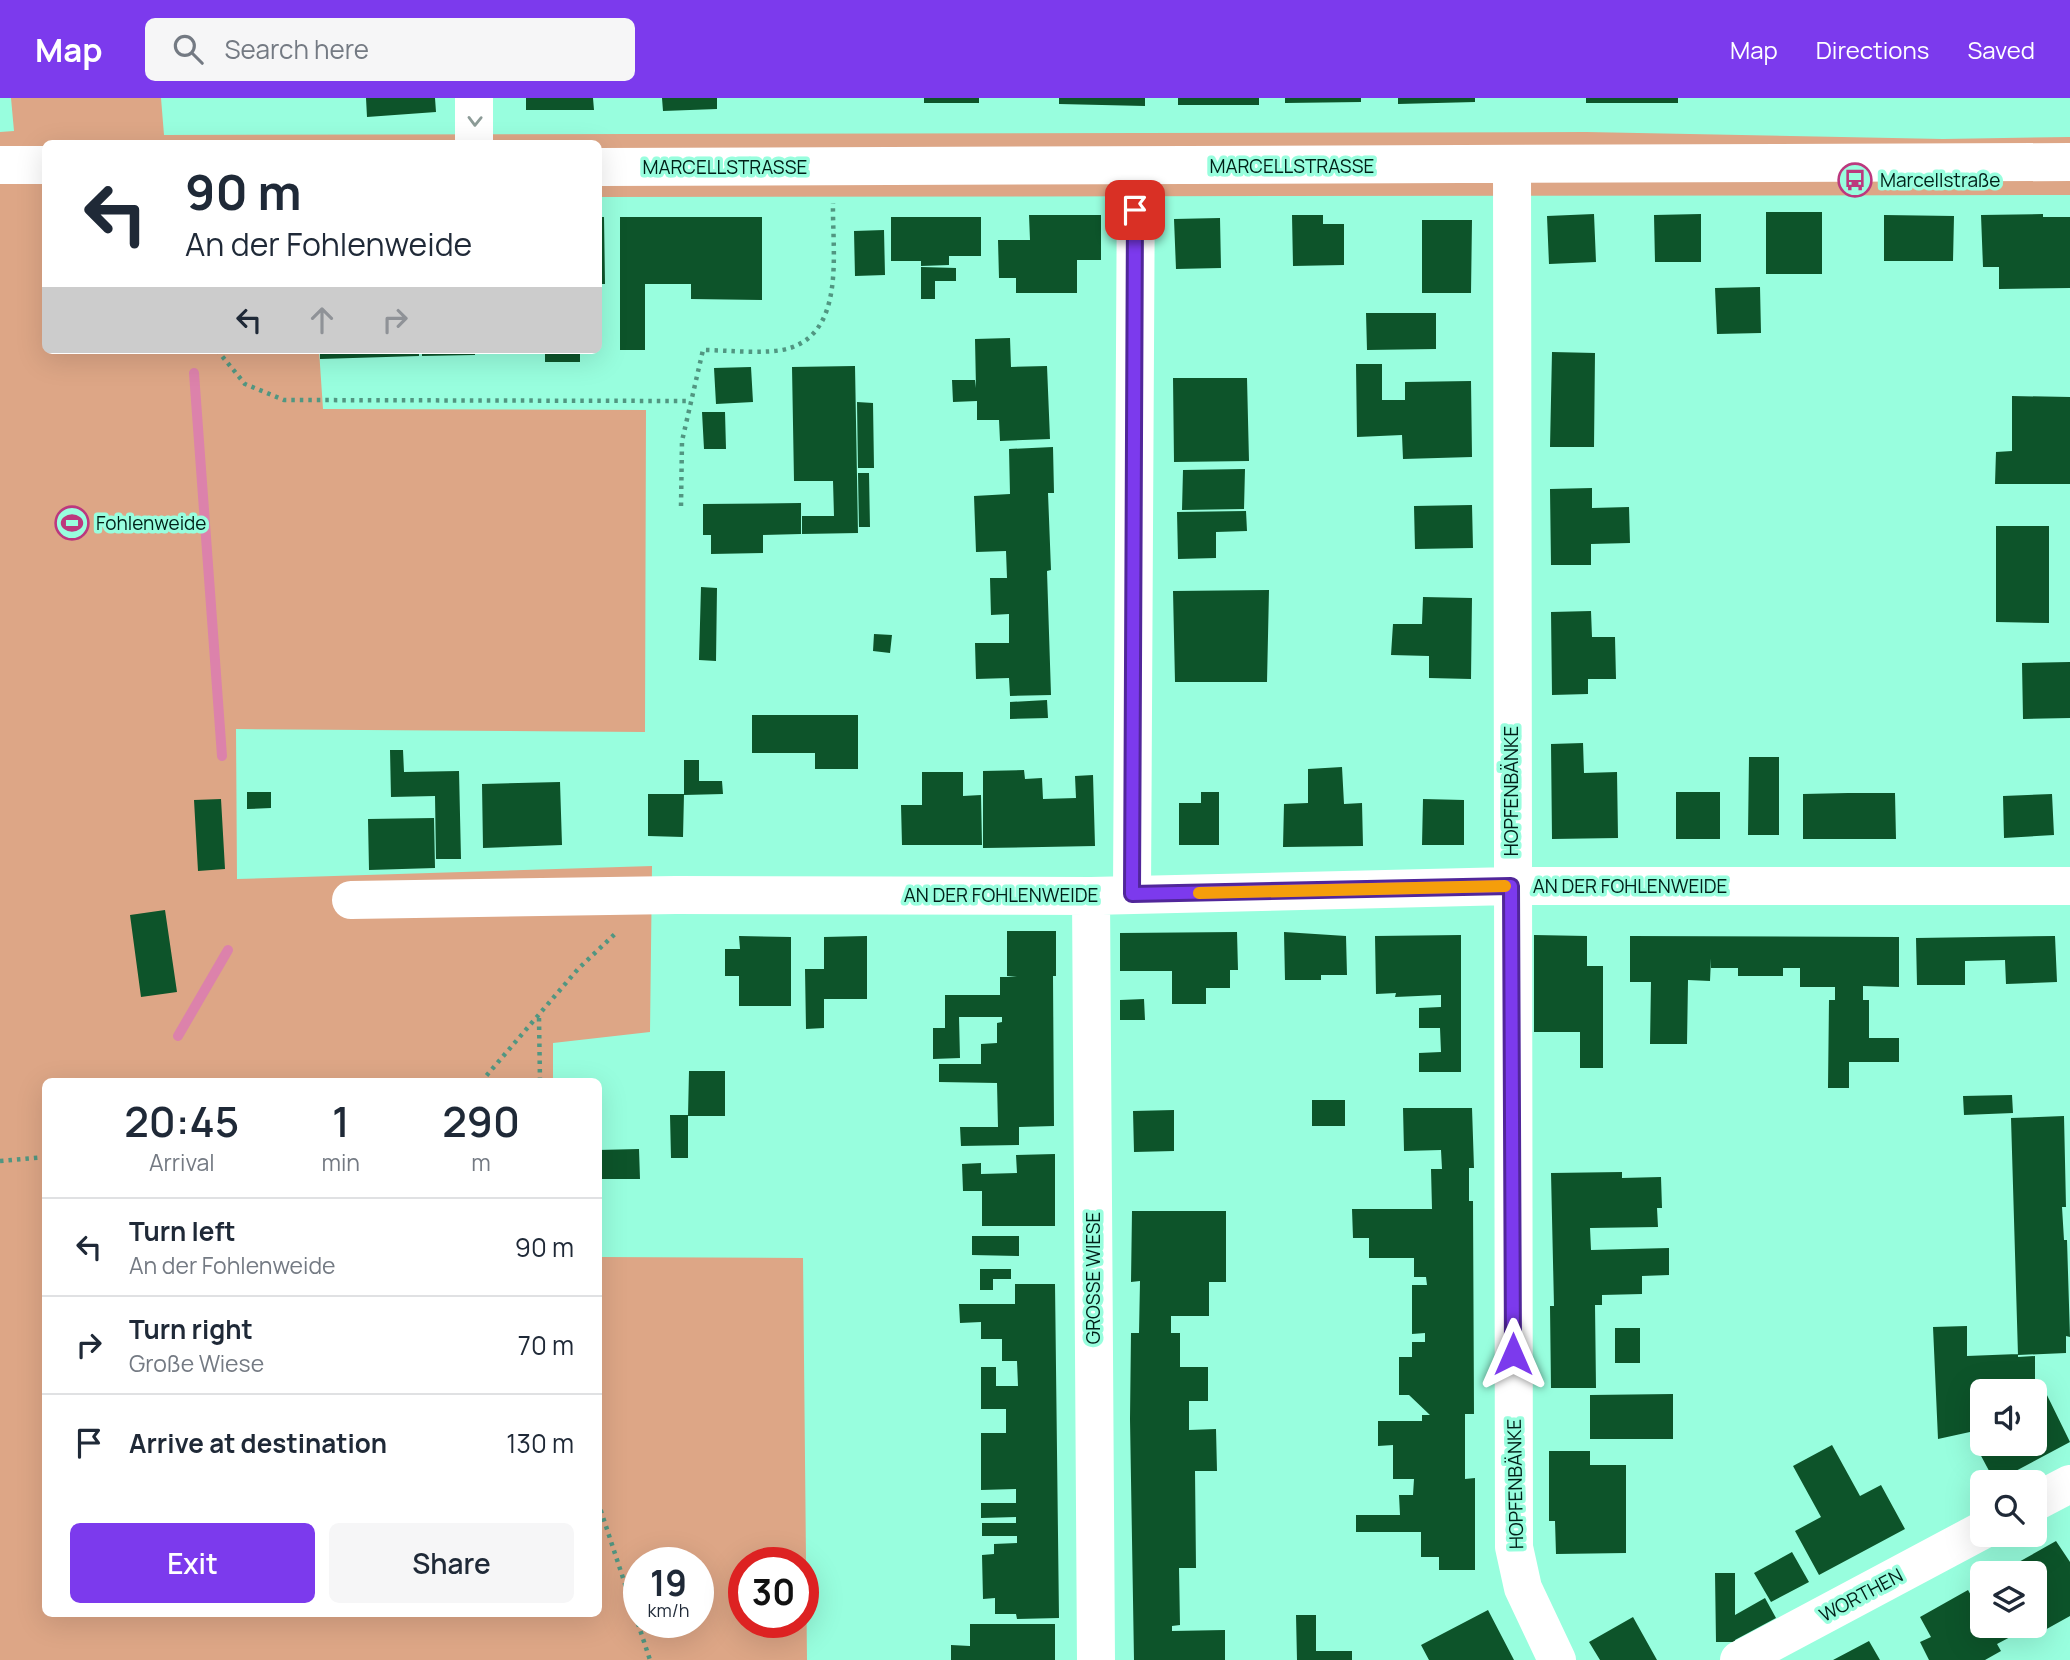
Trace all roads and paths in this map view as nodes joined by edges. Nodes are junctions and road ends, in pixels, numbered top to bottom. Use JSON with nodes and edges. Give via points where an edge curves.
{"nodes":[{"id":1,"x":474,"y":98,"type":"edge"},
{"id":2,"x":474,"y":140,"type":"edge"},
{"id":3,"x":2070,"y":163,"type":"edge"},
{"id":4,"x":0,"y":165,"type":"edge"},
{"id":5,"x":42,"y":165,"type":"edge"},
{"id":6,"x":1512,"y":165,"type":"junction"},
{"id":7,"x":1136,"y":166,"type":"junction"},
{"id":8,"x":602,"y":167,"type":"edge"},
{"id":9,"x":834,"y":167,"type":"junction"},
{"id":10,"x":220,"y":354,"type":"edge"},
{"id":11,"x":690,"y":401,"type":"junction"},
{"id":12,"x":681,"y":506,"type":"dead end"},
{"id":13,"x":1511,"y":886,"type":"junction"},
{"id":14,"x":2070,"y":886,"type":"edge"},
{"id":15,"x":1132,"y":894,"type":"junction"},
{"id":16,"x":636,"y":896,"type":"junction"},
{"id":17,"x":1091,"y":896,"type":"junction"},
{"id":18,"x":351,"y":900,"type":"dead end"},
{"id":19,"x":539,"y":1017,"type":"junction"},
{"id":20,"x":485,"y":1078,"type":"edge"},
{"id":21,"x":540,"y":1078,"type":"edge"},
{"id":22,"x":42,"y":1157,"type":"edge"},
{"id":23,"x":0,"y":1161,"type":"edge"},
{"id":24,"x":2070,"y":1484,"type":"edge"},
{"id":25,"x":2047,"y":1496,"type":"edge"},
{"id":26,"x":602,"y":1514,"type":"edge"},
{"id":27,"x":1970,"y":1537,"type":"edge"},
{"id":28,"x":650,"y":1660,"type":"edge"},
{"id":29,"x":1096,"y":1660,"type":"edge"},
{"id":30,"x":1557,"y":1660,"type":"edge"},
{"id":31,"x":1739,"y":1660,"type":"edge"}],
"edges":[{"from":1,"to":2,"type":"street","one_way":true},
{"from":3,"to":6,"type":"street","name":"MARCELLSTRASSE"},
{"from":4,"to":5,"type":"street"},
{"from":6,"to":7,"type":"street","name":"MARCELLSTRASSE"},
{"from":6,"to":13,"type":"street","name":"HOPFENBÄNKE"},
{"from":7,"to":9,"type":"street","name":"MARCELLSTRASSE"},
{"from":7,"to":15,"type":"street"},
{"from":8,"to":9,"type":"street","name":"MARCELLSTRASSE"},
{"from":9,"to":11,"type":"path","via":[[830,303],[824,322],[809,339],[788,349],[703,350]]},
{"from":10,"to":11,"type":"path","via":[[245,384],[284,400]]},
{"from":11,"to":12,"type":"path","via":[[682,441]]},
{"from":13,"to":14,"type":"street","name":"AN DER FOHLENWEIDE"},
{"from":13,"to":15,"type":"street","name":"AN DER FOHLENWEIDE"},
{"from":13,"to":30,"type":"street","name":"HOPFENBÄNKE","via":[[1514,1547],[1523,1588]]},
{"from":15,"to":17,"type":"street","name":"AN DER FOHLENWEIDE"},
{"from":16,"to":17,"type":"street","name":"AN DER FOHLENWEIDE"},
{"from":16,"to":18,"type":"street","name":"AN DER FOHLENWEIDE"},
{"from":16,"to":19,"type":"path","via":[[614,937],[579,969]]},
{"from":17,"to":29,"type":"street","name":"GROSSE WIESE"},
{"from":19,"to":20,"type":"path"},
{"from":19,"to":21,"type":"path"},
{"from":22,"to":23,"type":"path"},
{"from":24,"to":25,"type":"street"},
{"from":26,"to":28,"type":"path"},
{"from":27,"to":31,"type":"street","name":"WORTHEN"}]}
